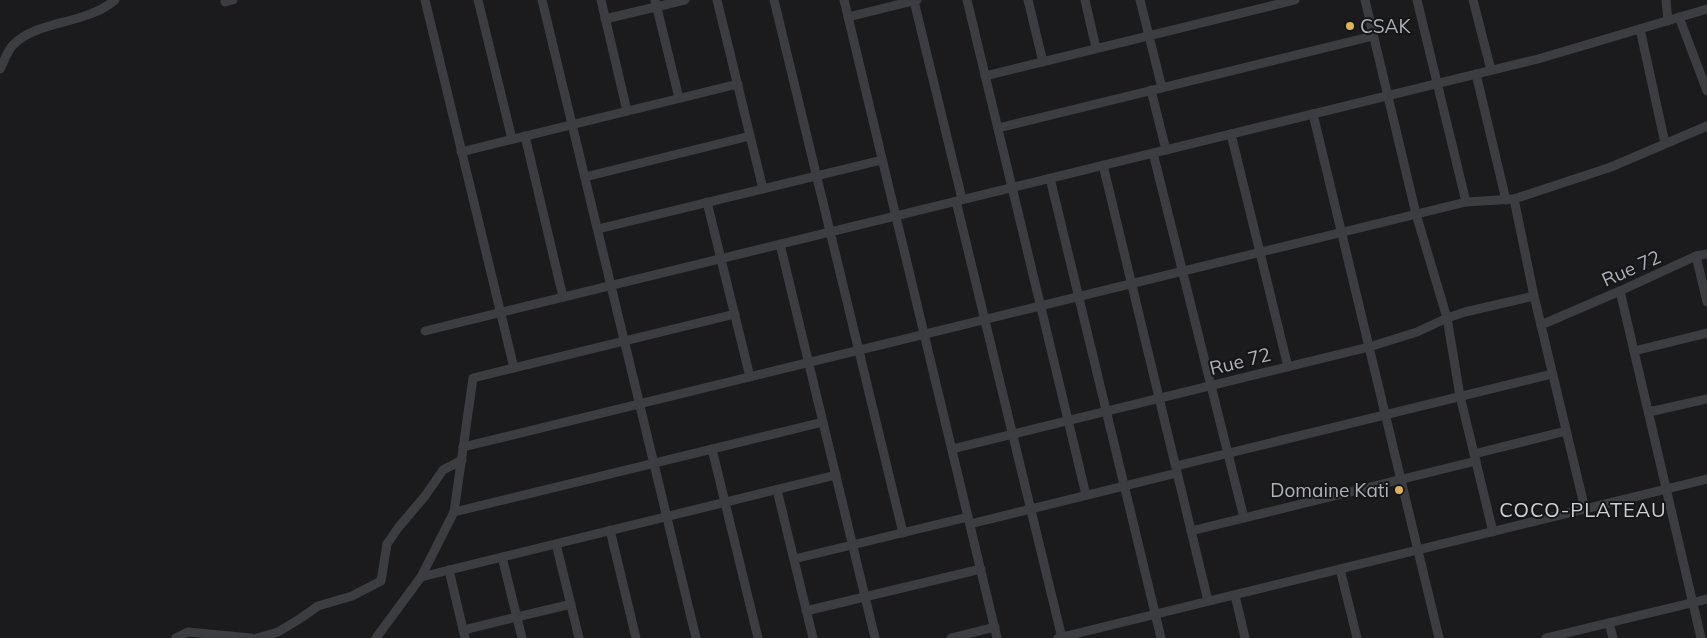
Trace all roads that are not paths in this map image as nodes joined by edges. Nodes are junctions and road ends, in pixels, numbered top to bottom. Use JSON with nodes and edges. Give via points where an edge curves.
{"nodes":[{"id":1,"x":114,"y":0,"type":"edge"},
{"id":2,"x":425,"y":0,"type":"edge"},
{"id":3,"x":478,"y":0,"type":"edge"},
{"id":4,"x":542,"y":0,"type":"edge"},
{"id":5,"x":601,"y":0,"type":"edge"},
{"id":6,"x":685,"y":0,"type":"edge"},
{"id":7,"x":717,"y":0,"type":"edge"},
{"id":8,"x":774,"y":0,"type":"edge"},
{"id":9,"x":844,"y":0,"type":"edge"},
{"id":10,"x":915,"y":0,"type":"edge"},
{"id":11,"x":967,"y":0,"type":"edge"},
{"id":12,"x":1028,"y":0,"type":"edge"},
{"id":13,"x":1085,"y":0,"type":"edge"},
{"id":14,"x":1140,"y":0,"type":"edge"},
{"id":15,"x":1295,"y":0,"type":"edge"},
{"id":16,"x":1365,"y":0,"type":"edge"},
{"id":17,"x":1417,"y":0,"type":"edge"},
{"id":18,"x":1474,"y":0,"type":"edge"},
{"id":19,"x":1666,"y":0,"type":"edge"},
{"id":20,"x":656,"y":3,"type":"edge"},
{"id":21,"x":1707,"y":9,"type":"edge"},
{"id":22,"x":848,"y":17,"type":"junction"},
{"id":23,"x":1679,"y":17,"type":"junction"},
{"id":24,"x":605,"y":19,"type":"junction"},
{"id":25,"x":1668,"y":21,"type":"junction"},
{"id":26,"x":1640,"y":29,"type":"junction"},
{"id":27,"x":1150,"y":36,"type":"junction"},
{"id":28,"x":1373,"y":36,"type":"junction"},
{"id":29,"x":1096,"y":48,"type":"junction"},
{"id":30,"x":1043,"y":62,"type":"junction"},
{"id":31,"x":0,"y":69,"type":"edge"},
{"id":32,"x":1491,"y":70,"type":"junction"},
{"id":33,"x":1476,"y":74,"type":"junction"},
{"id":34,"x":985,"y":76,"type":"junction"},
{"id":35,"x":1437,"y":83,"type":"junction"},
{"id":36,"x":738,"y":84,"type":"junction"},
{"id":37,"x":1162,"y":88,"type":"junction"},
{"id":38,"x":1151,"y":90,"type":"junction"},
{"id":39,"x":1707,"y":91,"type":"edge"},
{"id":40,"x":1388,"y":95,"type":"junction"},
{"id":41,"x":679,"y":98,"type":"junction"},
{"id":42,"x":627,"y":111,"type":"junction"},
{"id":43,"x":1313,"y":114,"type":"junction"},
{"id":44,"x":572,"y":124,"type":"junction"},
{"id":45,"x":1707,"y":126,"type":"edge"},
{"id":46,"x":998,"y":128,"type":"junction"},
{"id":47,"x":1231,"y":134,"type":"junction"},
{"id":48,"x":524,"y":136,"type":"junction"},
{"id":49,"x":750,"y":136,"type":"junction"},
{"id":50,"x":512,"y":139,"type":"junction"},
{"id":51,"x":1665,"y":144,"type":"junction"},
{"id":52,"x":1166,"y":150,"type":"junction"},
{"id":53,"x":461,"y":152,"type":"junction"},
{"id":54,"x":1153,"y":153,"type":"junction"},
{"id":55,"x":882,"y":160,"type":"junction"},
{"id":56,"x":1103,"y":165,"type":"junction"},
{"id":57,"x":585,"y":176,"type":"junction"},
{"id":58,"x":817,"y":176,"type":"junction"},
{"id":59,"x":1050,"y":178,"type":"junction"},
{"id":60,"x":1012,"y":187,"type":"junction"},
{"id":61,"x":763,"y":189,"type":"junction"},
{"id":62,"x":959,"y":200,"type":"junction"},
{"id":63,"x":1510,"y":200,"type":"junction"},
{"id":64,"x":708,"y":202,"type":"junction"},
{"id":65,"x":1466,"y":202,"type":"junction"},
{"id":66,"x":1416,"y":214,"type":"junction"},
{"id":67,"x":896,"y":216,"type":"junction"},
{"id":68,"x":598,"y":229,"type":"junction"},
{"id":69,"x":830,"y":232,"type":"junction"},
{"id":70,"x":1342,"y":232,"type":"junction"},
{"id":71,"x":780,"y":244,"type":"junction"},
{"id":72,"x":1260,"y":252,"type":"junction"},
{"id":73,"x":1707,"y":254,"type":"edge"},
{"id":74,"x":1696,"y":256,"type":"junction"},
{"id":75,"x":721,"y":258,"type":"junction"},
{"id":76,"x":1182,"y":271,"type":"junction"},
{"id":77,"x":1132,"y":284,"type":"junction"},
{"id":78,"x":611,"y":285,"type":"junction"},
{"id":79,"x":1620,"y":291,"type":"junction"},
{"id":80,"x":1534,"y":296,"type":"junction"},
{"id":81,"x":563,"y":297,"type":"junction"},
{"id":82,"x":1079,"y":297,"type":"junction"},
{"id":83,"x":1707,"y":302,"type":"edge"},
{"id":84,"x":1041,"y":306,"type":"junction"},
{"id":85,"x":500,"y":312,"type":"junction"},
{"id":86,"x":735,"y":314,"type":"junction"},
{"id":87,"x":1447,"y":318,"type":"junction"},
{"id":88,"x":985,"y":320,"type":"junction"},
{"id":89,"x":1541,"y":325,"type":"junction"},
{"id":90,"x":425,"y":331,"type":"dead end"},
{"id":91,"x":924,"y":334,"type":"junction"},
{"id":92,"x":1707,"y":334,"type":"edge"},
{"id":93,"x":625,"y":341,"type":"junction"},
{"id":94,"x":1369,"y":347,"type":"junction"},
{"id":95,"x":859,"y":350,"type":"junction"},
{"id":96,"x":1634,"y":351,"type":"junction"},
{"id":97,"x":809,"y":363,"type":"junction"},
{"id":98,"x":1288,"y":367,"type":"junction"},
{"id":99,"x":514,"y":368,"type":"junction"},
{"id":100,"x":1552,"y":374,"type":"junction"},
{"id":101,"x":750,"y":377,"type":"junction"},
{"id":102,"x":1211,"y":386,"type":"junction"},
{"id":103,"x":1460,"y":396,"type":"junction"},
{"id":104,"x":1159,"y":398,"type":"junction"},
{"id":105,"x":1707,"y":399,"type":"edge"},
{"id":106,"x":640,"y":404,"type":"junction"},
{"id":107,"x":1106,"y":411,"type":"junction"},
{"id":108,"x":1649,"y":412,"type":"junction"},
{"id":109,"x":1385,"y":414,"type":"junction"},
{"id":110,"x":1068,"y":420,"type":"junction"},
{"id":111,"x":823,"y":422,"type":"junction"},
{"id":112,"x":1566,"y":432,"type":"junction"},
{"id":113,"x":1012,"y":434,"type":"junction"},
{"id":114,"x":463,"y":447,"type":"junction"},
{"id":115,"x":712,"y":449,"type":"junction"},
{"id":116,"x":952,"y":449,"type":"junction"},
{"id":117,"x":1227,"y":453,"type":"junction"},
{"id":118,"x":1475,"y":458,"type":"junction"},
{"id":119,"x":462,"y":460,"type":"junction"},
{"id":120,"x":654,"y":463,"type":"junction"},
{"id":121,"x":1176,"y":469,"type":"junction"},
{"id":122,"x":836,"y":475,"type":"junction"},
{"id":123,"x":1707,"y":479,"type":"edge"},
{"id":124,"x":1401,"y":480,"type":"junction"},
{"id":125,"x":1124,"y":486,"type":"junction"},
{"id":126,"x":1667,"y":489,"type":"junction"},
{"id":127,"x":777,"y":490,"type":"junction"},
{"id":128,"x":1086,"y":495,"type":"junction"},
{"id":129,"x":725,"y":502,"type":"junction"},
{"id":130,"x":1030,"y":509,"type":"junction"},
{"id":131,"x":1585,"y":509,"type":"junction"},
{"id":132,"x":454,"y":512,"type":"junction"},
{"id":133,"x":667,"y":516,"type":"junction"},
{"id":134,"x":1244,"y":518,"type":"junction"},
{"id":135,"x":969,"y":520,"type":"junction"},
{"id":136,"x":610,"y":530,"type":"junction"},
{"id":137,"x":1191,"y":531,"type":"junction"},
{"id":138,"x":903,"y":532,"type":"junction"},
{"id":139,"x":1493,"y":532,"type":"junction"},
{"id":140,"x":556,"y":544,"type":"junction"},
{"id":141,"x":853,"y":545,"type":"junction"},
{"id":142,"x":1418,"y":550,"type":"junction"},
{"id":143,"x":502,"y":557,"type":"junction"},
{"id":144,"x":794,"y":559,"type":"junction"},
{"id":145,"x":981,"y":569,"type":"junction"},
{"id":146,"x":1340,"y":569,"type":"junction"},
{"id":147,"x":448,"y":570,"type":"junction"},
{"id":148,"x":422,"y":576,"type":"junction"},
{"id":149,"x":1234,"y":595,"type":"junction"},
{"id":150,"x":865,"y":597,"type":"junction"},
{"id":151,"x":1707,"y":599,"type":"edge"},
{"id":152,"x":1208,"y":601,"type":"junction"},
{"id":153,"x":1693,"y":602,"type":"junction"},
{"id":154,"x":571,"y":604,"type":"junction"},
{"id":155,"x":806,"y":611,"type":"junction"},
{"id":156,"x":1156,"y":614,"type":"junction"},
{"id":157,"x":517,"y":617,"type":"junction"},
{"id":158,"x":1610,"y":622,"type":"junction"},
{"id":159,"x":995,"y":627,"type":"junction"},
{"id":160,"x":464,"y":634,"type":"edge"},
{"id":161,"x":176,"y":638,"type":"edge"},
{"id":162,"x":252,"y":638,"type":"edge"},
{"id":163,"x":258,"y":638,"type":"edge"},
{"id":164,"x":376,"y":638,"type":"edge"},
{"id":165,"x":522,"y":638,"type":"edge"},
{"id":166,"x":579,"y":638,"type":"edge"},
{"id":167,"x":636,"y":638,"type":"edge"},
{"id":168,"x":696,"y":638,"type":"edge"},
{"id":169,"x":758,"y":638,"type":"edge"},
{"id":170,"x":813,"y":638,"type":"edge"},
{"id":171,"x":875,"y":638,"type":"edge"},
{"id":172,"x":951,"y":638,"type":"edge"},
{"id":173,"x":998,"y":638,"type":"edge"},
{"id":174,"x":1060,"y":638,"type":"edge"},
{"id":175,"x":1161,"y":638,"type":"edge"},
{"id":176,"x":1245,"y":638,"type":"edge"},
{"id":177,"x":1356,"y":638,"type":"edge"},
{"id":178,"x":1439,"y":638,"type":"edge"},
{"id":179,"x":1546,"y":638,"type":"edge"},
{"id":180,"x":1613,"y":638,"type":"edge"},
{"id":181,"x":1701,"y":638,"type":"edge"}],
"edges":[{"from":1,"to":31,"type":"street","via":[[88,16],[42,28],[22,38],[12,46]]},
{"from":2,"to":53,"type":"street"},
{"from":3,"to":50,"type":"street"},
{"from":4,"to":44,"type":"street"},
{"from":5,"to":24,"type":"street"},
{"from":6,"to":20,"type":"street"},
{"from":7,"to":36,"type":"street"},
{"from":8,"to":58,"type":"street"},
{"from":9,"to":22,"type":"street"},
{"from":10,"to":22,"type":"street"},
{"from":10,"to":62,"type":"street"},
{"from":11,"to":34,"type":"street"},
{"from":12,"to":30,"type":"street"},
{"from":13,"to":29,"type":"street"},
{"from":14,"to":27,"type":"street"},
{"from":15,"to":27,"type":"street"},
{"from":16,"to":28,"type":"street"},
{"from":17,"to":35,"type":"street"},
{"from":18,"to":32,"type":"street"},
{"from":19,"to":25,"type":"street"},
{"from":20,"to":24,"type":"street"},
{"from":20,"to":41,"type":"street"},
{"from":21,"to":23,"type":"street"},
{"from":22,"to":55,"type":"street"},
{"from":23,"to":25,"type":"street"},
{"from":23,"to":39,"type":"street"},
{"from":24,"to":42,"type":"street"},
{"from":25,"to":26,"type":"street"},
{"from":26,"to":32,"type":"street"},
{"from":26,"to":51,"type":"street"},
{"from":27,"to":29,"type":"street"},
{"from":27,"to":37,"type":"street"},
{"from":28,"to":37,"type":"street"},
{"from":28,"to":40,"type":"street"},
{"from":29,"to":30,"type":"street"},
{"from":30,"to":34,"type":"street"},
{"from":32,"to":33,"type":"street"},
{"from":33,"to":35,"type":"street"},
{"from":33,"to":63,"type":"street"},
{"from":34,"to":46,"type":"street"},
{"from":35,"to":40,"type":"street"},
{"from":35,"to":65,"type":"street"},
{"from":36,"to":41,"type":"street"},
{"from":36,"to":49,"type":"street"},
{"from":37,"to":38,"type":"street"},
{"from":38,"to":46,"type":"street"},
{"from":38,"to":52,"type":"street"},
{"from":40,"to":43,"type":"street"},
{"from":40,"to":66,"type":"street"},
{"from":41,"to":42,"type":"street"},
{"from":42,"to":44,"type":"street"},
{"from":43,"to":47,"type":"street"},
{"from":43,"to":70,"type":"street"},
{"from":44,"to":48,"type":"street"},
{"from":44,"to":57,"type":"street"},
{"from":45,"to":51,"type":"street"},
{"from":46,"to":60,"type":"street"},
{"from":47,"to":52,"type":"street"},
{"from":47,"to":72,"type":"street"},
{"from":48,"to":50,"type":"street"},
{"from":48,"to":81,"type":"street"},
{"from":49,"to":57,"type":"street"},
{"from":49,"to":61,"type":"street"},
{"from":50,"to":53,"type":"street"},
{"from":51,"to":63,"type":"street","via":[[1610,167]]},
{"from":52,"to":54,"type":"street"},
{"from":53,"to":85,"type":"street"},
{"from":54,"to":56,"type":"street"},
{"from":54,"to":76,"type":"street"},
{"from":55,"to":58,"type":"street"},
{"from":55,"to":67,"type":"street"},
{"from":56,"to":59,"type":"street"},
{"from":56,"to":77,"type":"street"},
{"from":57,"to":68,"type":"street"},
{"from":58,"to":61,"type":"street"},
{"from":58,"to":69,"type":"street"},
{"from":59,"to":60,"type":"street"},
{"from":59,"to":82,"type":"street"},
{"from":60,"to":62,"type":"street"},
{"from":60,"to":84,"type":"street"},
{"from":61,"to":64,"type":"street"},
{"from":62,"to":67,"type":"street"},
{"from":62,"to":88,"type":"street"},
{"from":63,"to":65,"type":"street"},
{"from":63,"to":80,"type":"street"},
{"from":64,"to":68,"type":"street"},
{"from":64,"to":75,"type":"street"},
{"from":65,"to":66,"type":"street"},
{"from":66,"to":70,"type":"street"},
{"from":66,"to":87,"type":"street"},
{"from":67,"to":69,"type":"street"},
{"from":67,"to":91,"type":"street"},
{"from":68,"to":78,"type":"street"},
{"from":69,"to":71,"type":"street"},
{"from":69,"to":95,"type":"street"},
{"from":70,"to":72,"type":"street"},
{"from":70,"to":94,"type":"street"},
{"from":71,"to":75,"type":"street"},
{"from":71,"to":97,"type":"street"},
{"from":72,"to":76,"type":"street"},
{"from":72,"to":98,"type":"street"},
{"from":73,"to":74,"type":"street","name":"Rue 72"},
{"from":74,"to":79,"type":"street","name":"Rue 72"},
{"from":74,"to":83,"type":"street"},
{"from":75,"to":78,"type":"street"},
{"from":75,"to":86,"type":"street"},
{"from":76,"to":77,"type":"street"},
{"from":76,"to":102,"type":"street"},
{"from":77,"to":82,"type":"street"},
{"from":77,"to":104,"type":"street"},
{"from":78,"to":81,"type":"street"},
{"from":78,"to":93,"type":"street"},
{"from":79,"to":89,"type":"street","name":"Rue 72"},
{"from":79,"to":96,"type":"street"},
{"from":80,"to":87,"type":"street","name":"Rue 72"},
{"from":80,"to":89,"type":"street"},
{"from":81,"to":85,"type":"street"},
{"from":82,"to":84,"type":"street"},
{"from":82,"to":107,"type":"street"},
{"from":84,"to":88,"type":"street"},
{"from":84,"to":110,"type":"street"},
{"from":85,"to":90,"type":"street"},
{"from":85,"to":99,"type":"street"},
{"from":86,"to":93,"type":"street"},
{"from":86,"to":101,"type":"street"},
{"from":87,"to":94,"type":"street","name":"Rue 72"},
{"from":87,"to":103,"type":"street"},
{"from":88,"to":91,"type":"street"},
{"from":88,"to":113,"type":"street"},
{"from":89,"to":100,"type":"street"},
{"from":91,"to":95,"type":"street"},
{"from":91,"to":116,"type":"street"},
{"from":92,"to":96,"type":"street"},
{"from":93,"to":99,"type":"street"},
{"from":93,"to":106,"type":"street"},
{"from":94,"to":98,"type":"street","name":"Rue 72"},
{"from":94,"to":109,"type":"street"},
{"from":95,"to":97,"type":"street"},
{"from":95,"to":138,"type":"street"},
{"from":96,"to":108,"type":"street"},
{"from":97,"to":101,"type":"street"},
{"from":97,"to":111,"type":"street"},
{"from":98,"to":102,"type":"street","name":"Rue 72"},
{"from":99,"to":114,"type":"street","via":[[473,378]]},
{"from":100,"to":103,"type":"street"},
{"from":100,"to":112,"type":"street"},
{"from":101,"to":106,"type":"street"},
{"from":102,"to":104,"type":"street","name":"Rue 72"},
{"from":102,"to":117,"type":"street"},
{"from":103,"to":109,"type":"street"},
{"from":103,"to":118,"type":"street"},
{"from":104,"to":107,"type":"street","name":"Rue 72"},
{"from":104,"to":121,"type":"street"},
{"from":105,"to":108,"type":"street"},
{"from":106,"to":114,"type":"street"},
{"from":106,"to":120,"type":"street"},
{"from":107,"to":110,"type":"street","name":"Rue 72"},
{"from":107,"to":125,"type":"street"},
{"from":108,"to":126,"type":"street"},
{"from":109,"to":117,"type":"street"},
{"from":109,"to":124,"type":"street"},
{"from":110,"to":113,"type":"street","name":"Rue 72"},
{"from":110,"to":128,"type":"street"},
{"from":111,"to":115,"type":"street"},
{"from":111,"to":122,"type":"street"},
{"from":112,"to":118,"type":"street"},
{"from":112,"to":131,"type":"street"},
{"from":113,"to":116,"type":"street","name":"Rue 72"},
{"from":113,"to":130,"type":"street"},
{"from":114,"to":119,"type":"street"},
{"from":115,"to":120,"type":"street"},
{"from":115,"to":129,"type":"street"},
{"from":116,"to":135,"type":"street"},
{"from":117,"to":121,"type":"street"},
{"from":117,"to":134,"type":"street"},
{"from":118,"to":124,"type":"street"},
{"from":118,"to":139,"type":"street"},
{"from":119,"to":132,"type":"street"},
{"from":119,"to":163,"type":"street","via":[[443,470],[387,544],[381,581],[352,596],[318,606],[278,632]]},
{"from":120,"to":132,"type":"street"},
{"from":120,"to":133,"type":"street"},
{"from":121,"to":125,"type":"street"},
{"from":121,"to":137,"type":"street"},
{"from":122,"to":127,"type":"street"},
{"from":122,"to":141,"type":"street"},
{"from":123,"to":126,"type":"street"},
{"from":124,"to":134,"type":"street"},
{"from":124,"to":142,"type":"street"},
{"from":125,"to":128,"type":"street"},
{"from":125,"to":156,"type":"street"},
{"from":126,"to":131,"type":"street"},
{"from":126,"to":153,"type":"street"},
{"from":127,"to":129,"type":"street"},
{"from":127,"to":144,"type":"street"},
{"from":128,"to":130,"type":"street"},
{"from":129,"to":133,"type":"street"},
{"from":129,"to":169,"type":"street"},
{"from":130,"to":135,"type":"street"},
{"from":130,"to":174,"type":"street"},
{"from":131,"to":139,"type":"street"},
{"from":132,"to":148,"type":"street"},
{"from":133,"to":136,"type":"street"},
{"from":133,"to":168,"type":"street"},
{"from":134,"to":137,"type":"street"},
{"from":135,"to":138,"type":"street"},
{"from":135,"to":145,"type":"street"},
{"from":136,"to":140,"type":"street"},
{"from":136,"to":167,"type":"street"},
{"from":137,"to":152,"type":"street"},
{"from":138,"to":141,"type":"street"},
{"from":139,"to":142,"type":"street"},
{"from":140,"to":143,"type":"street"},
{"from":140,"to":154,"type":"street"},
{"from":141,"to":144,"type":"street"},
{"from":141,"to":150,"type":"street"},
{"from":142,"to":146,"type":"street"},
{"from":142,"to":178,"type":"street"},
{"from":143,"to":147,"type":"street"},
{"from":143,"to":157,"type":"street"},
{"from":144,"to":155,"type":"street"},
{"from":145,"to":150,"type":"street"},
{"from":145,"to":159,"type":"street"},
{"from":146,"to":149,"type":"street"},
{"from":146,"to":177,"type":"street"},
{"from":147,"to":148,"type":"street"},
{"from":147,"to":160,"type":"street"},
{"from":148,"to":164,"type":"street"},
{"from":149,"to":152,"type":"street"},
{"from":149,"to":176,"type":"street"},
{"from":150,"to":155,"type":"street"},
{"from":150,"to":171,"type":"street"},
{"from":151,"to":153,"type":"street"},
{"from":152,"to":156,"type":"street"},
{"from":153,"to":158,"type":"street"},
{"from":153,"to":181,"type":"street"},
{"from":154,"to":157,"type":"street"},
{"from":154,"to":166,"type":"street"},
{"from":155,"to":170,"type":"street"},
{"from":156,"to":174,"type":"street"},
{"from":156,"to":175,"type":"street"},
{"from":157,"to":160,"type":"street"},
{"from":157,"to":165,"type":"street"},
{"from":158,"to":179,"type":"street"},
{"from":158,"to":180,"type":"street"},
{"from":159,"to":172,"type":"street"},
{"from":159,"to":173,"type":"street"},
{"from":161,"to":162,"type":"street","via":[[188,632]]}]}
